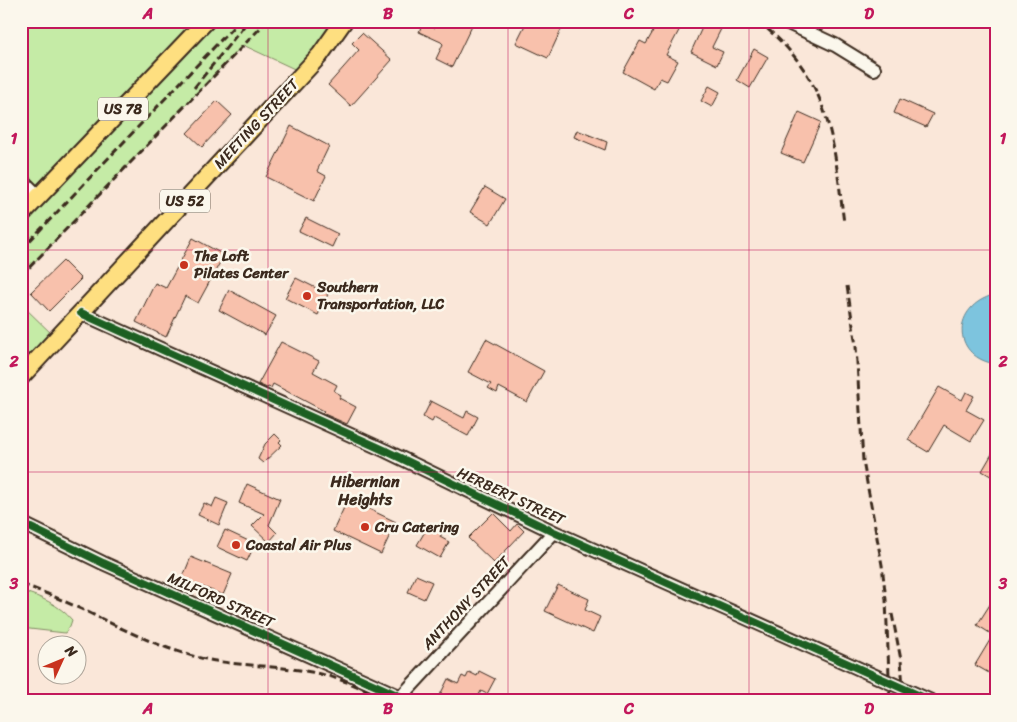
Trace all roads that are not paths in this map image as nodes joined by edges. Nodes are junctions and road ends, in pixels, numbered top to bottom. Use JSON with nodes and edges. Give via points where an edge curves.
{"nodes":[{"id":1,"x":206,"y":21,"type":"edge"},
{"id":2,"x":344,"y":21,"type":"edge"},
{"id":3,"x":784,"y":21,"type":"edge"},
{"id":4,"x":874,"y":69,"type":"dead end"},
{"id":5,"x":21,"y":179,"type":"edge"},
{"id":6,"x":39,"y":197,"type":"junction"},
{"id":7,"x":21,"y":216,"type":"edge"},
{"id":8,"x":81,"y":313,"type":"junction"},
{"id":9,"x":21,"y":377,"type":"edge"},
{"id":10,"x":21,"y":523,"type":"edge"},
{"id":11,"x":554,"y":532,"type":"junction"},
{"id":12,"x":405,"y":699,"type":"edge"},
{"id":13,"x":931,"y":701,"type":"edge"}],
"edges":[{"from":1,"to":6,"type":"main road","number":"US 78"},
{"from":2,"to":8,"type":"main road","name":"MEETING STREET","number":"US 52","via":[[320,55]]},
{"from":3,"to":4,"type":"street","via":[[835,45]]},
{"from":5,"to":6,"type":"street"},
{"from":6,"to":7,"type":"main road","number":"US 78"},
{"from":8,"to":9,"type":"main road","name":"MEETING STREET","number":"US 52"},
{"from":8,"to":11,"type":"street","name":"HERBERT STREET","via":[[386,451]]},
{"from":10,"to":12,"type":"street","name":"MILFORD STREET"},
{"from":11,"to":12,"type":"street","name":"ANTHONY STREET"},
{"from":11,"to":13,"type":"street","name":"HERBERT STREET"}]}
